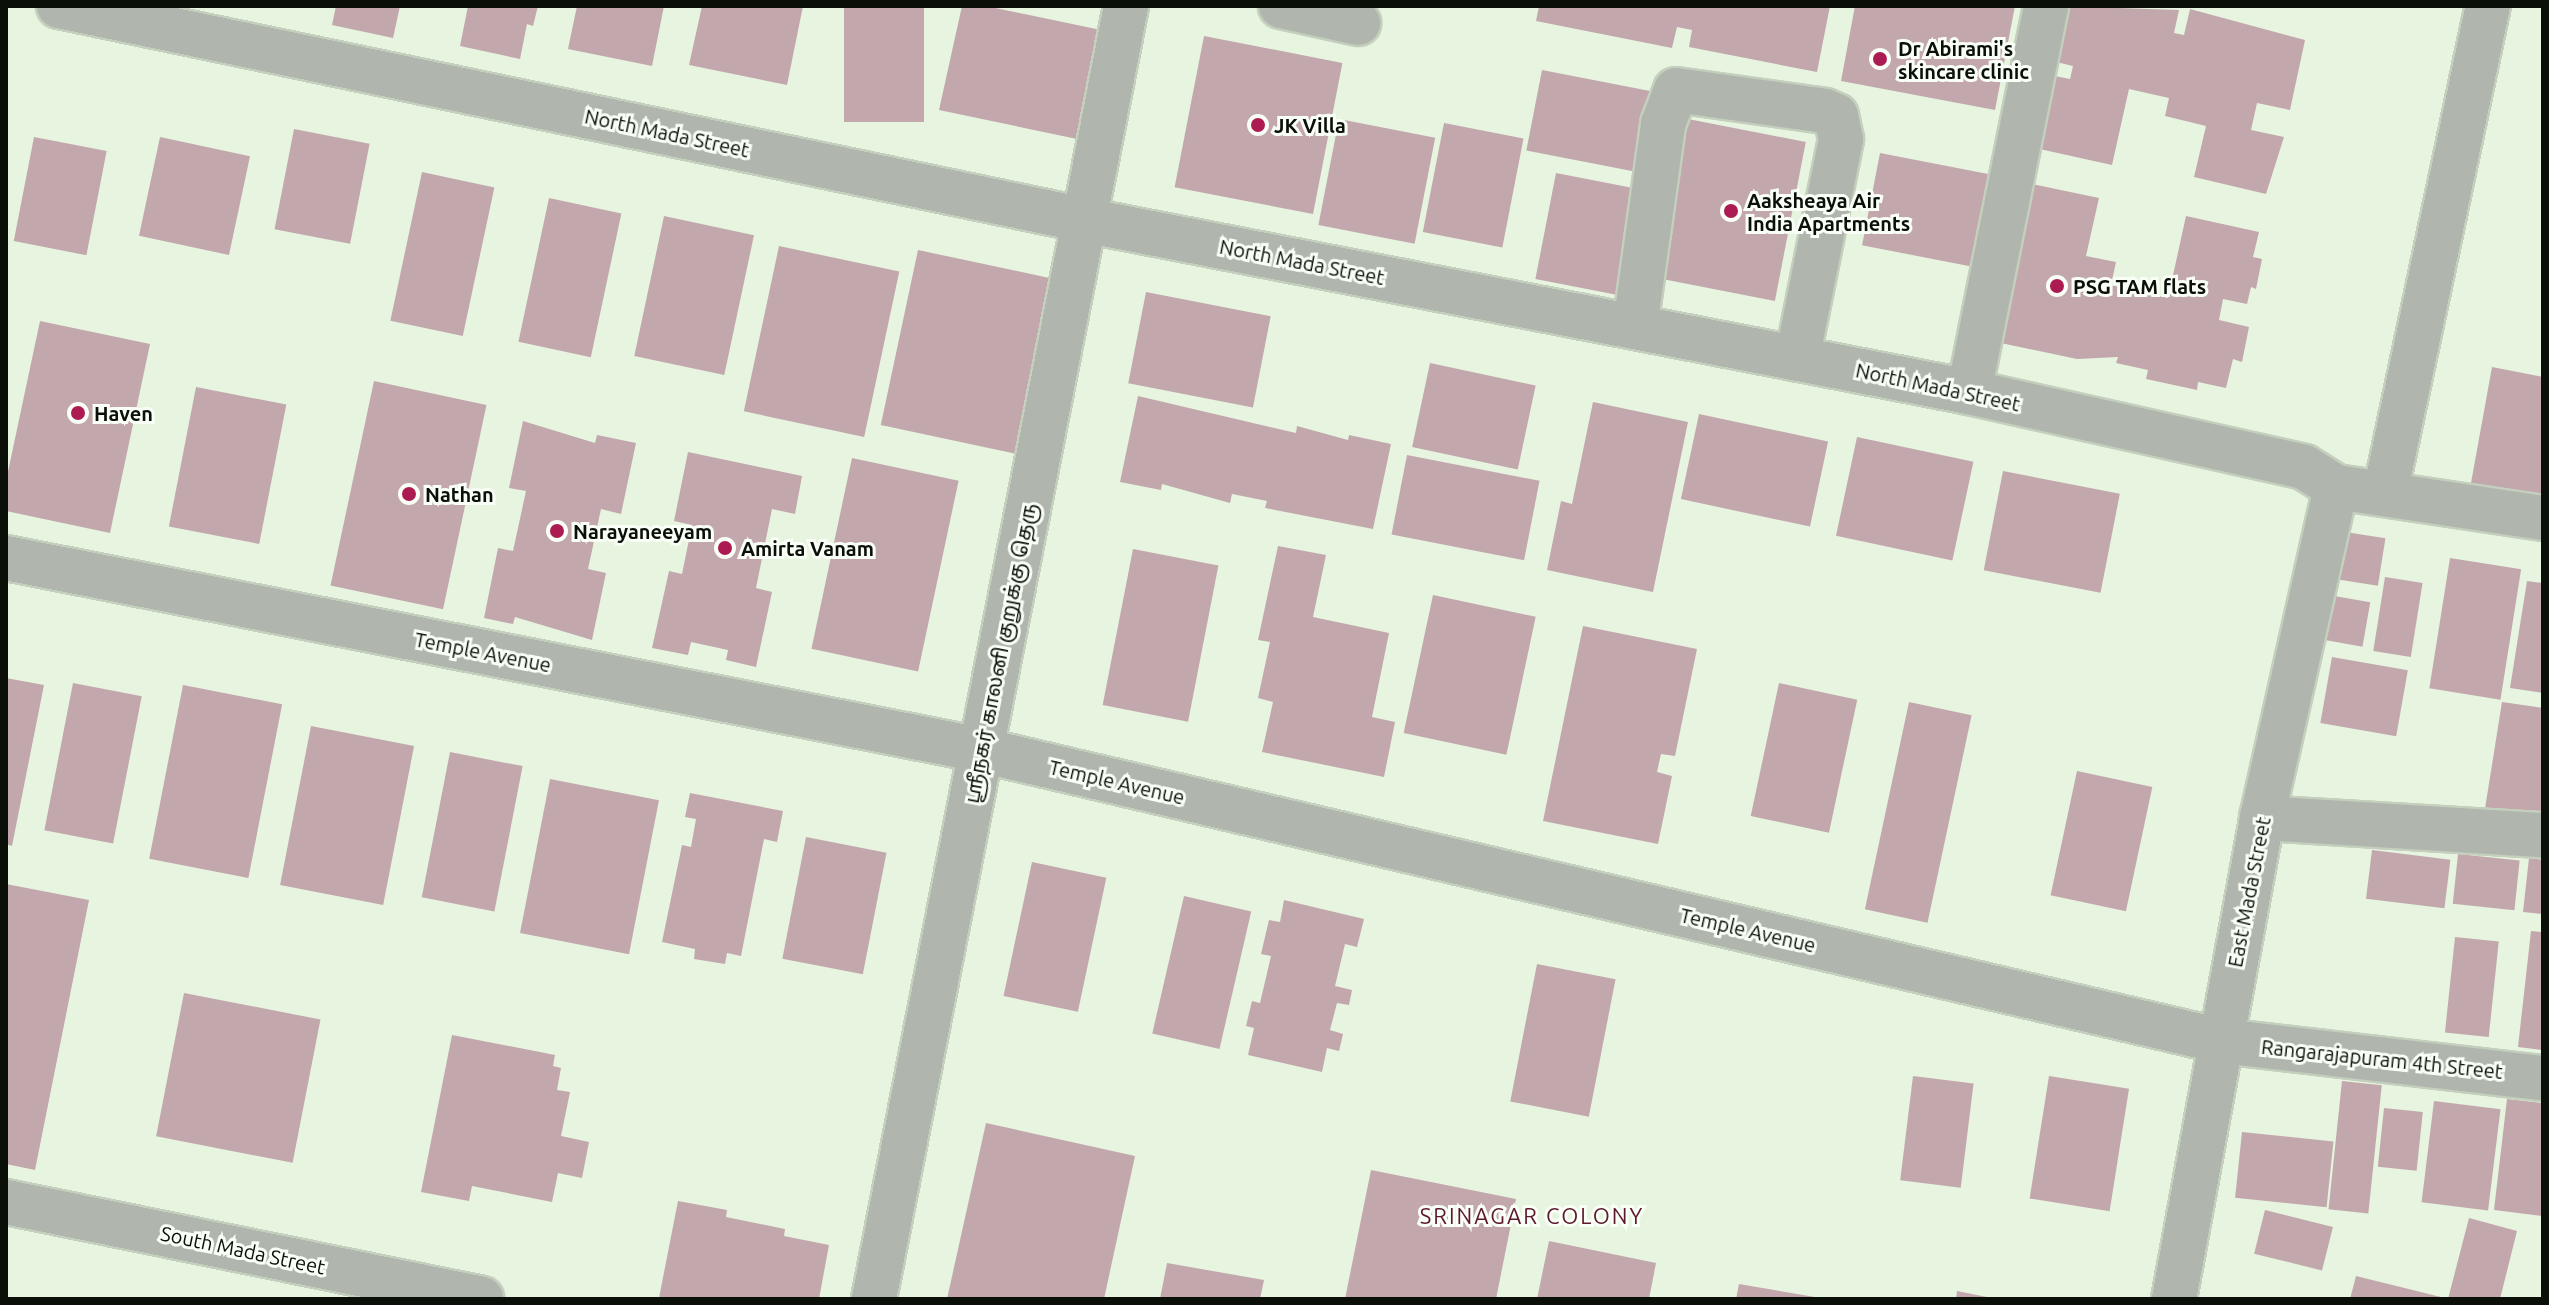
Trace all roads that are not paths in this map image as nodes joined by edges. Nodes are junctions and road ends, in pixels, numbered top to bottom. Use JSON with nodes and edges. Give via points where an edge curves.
{"nodes":[{"id":1,"x":59,"y":6,"type":"edge"},
{"id":2,"x":1126,"y":6,"type":"edge"},
{"id":3,"x":1281,"y":6,"type":"edge"},
{"id":4,"x":2046,"y":6,"type":"edge"},
{"id":5,"x":2488,"y":6,"type":"edge"},
{"id":6,"x":1358,"y":23,"type":"dead end"},
{"id":7,"x":1084,"y":220,"type":"junction"},
{"id":8,"x":1635,"y":327,"type":"junction"},
{"id":9,"x":1797,"y":359,"type":"junction"},
{"id":10,"x":1969,"y":392,"type":"junction"},
{"id":11,"x":2336,"y":487,"type":"junction"},
{"id":12,"x":2385,"y":494,"type":"junction"},
{"id":13,"x":2543,"y":518,"type":"edge"},
{"id":14,"x":6,"y":558,"type":"edge"},
{"id":15,"x":981,"y":750,"type":"junction"},
{"id":16,"x":2262,"y":818,"type":"junction"},
{"id":17,"x":2543,"y":835,"type":"edge"},
{"id":18,"x":2221,"y":1041,"type":"junction"},
{"id":19,"x":2543,"y":1078,"type":"edge"},
{"id":20,"x":6,"y":1202,"type":"edge"},
{"id":21,"x":481,"y":1299,"type":"edge"},
{"id":22,"x":874,"y":1299,"type":"edge"},
{"id":23,"x":2174,"y":1299,"type":"edge"}],
"edges":[{"from":1,"to":7,"type":"street","name":"North Mada Street"},
{"from":2,"to":7,"type":"street","name":"ஸ்ரீநகர் காலனி குறுக்கு தெரு"},
{"from":3,"to":6,"type":"street"},
{"from":4,"to":10,"type":"street"},
{"from":5,"to":12,"type":"street"},
{"from":7,"to":8,"type":"street","name":"North Mada Street"},
{"from":7,"to":15,"type":"street","name":"ஸ்ரீநகர் காலனி குறுக்கு தெரு"},
{"from":8,"to":9,"type":"street","name":"North Mada Street"},
{"from":8,"to":9,"type":"street","via":[[1663,124],[1676,90],[1825,111],[1836,116],[1841,139]]},
{"from":9,"to":10,"type":"street","name":"North Mada Street"},
{"from":10,"to":11,"type":"street","name":"North Mada Street","via":[[2304,467]]},
{"from":11,"to":12,"type":"street","name":"North Mada Street"},
{"from":11,"to":16,"type":"street","name":"East Mada Street"},
{"from":12,"to":13,"type":"street","name":"North Mada Street"},
{"from":14,"to":15,"type":"street","name":"Temple Avenue"},
{"from":15,"to":18,"type":"street","name":"Temple Avenue"},
{"from":15,"to":22,"type":"street","name":"ஸ்ரீநகர் காலனி குறுக்கு தெரு"},
{"from":16,"to":17,"type":"street"},
{"from":16,"to":18,"type":"street","name":"East Mada Street"},
{"from":18,"to":19,"type":"street","name":"Rangarajapuram 4th Street"},
{"from":18,"to":23,"type":"street","name":"East Mada Street"},
{"from":20,"to":21,"type":"street","name":"South Mada Street"}]}
